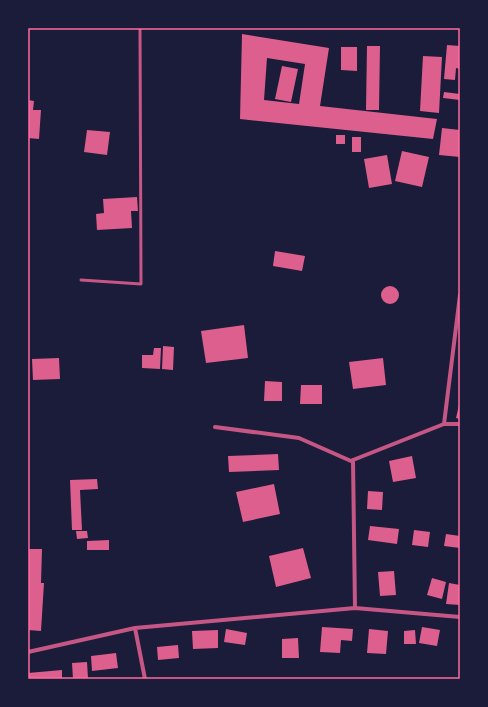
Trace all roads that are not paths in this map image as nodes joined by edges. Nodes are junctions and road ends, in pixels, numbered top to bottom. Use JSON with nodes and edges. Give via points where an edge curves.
{"nodes":[{"id":1,"x":140,"y":28,"type":"edge"},
{"id":2,"x":81,"y":280,"type":"dead end"},
{"id":3,"x":460,"y":295,"type":"edge"},
{"id":4,"x":444,"y":424,"type":"junction"},
{"id":5,"x":460,"y":424,"type":"edge"},
{"id":6,"x":215,"y":427,"type":"dead end"},
{"id":7,"x":353,"y":460,"type":"junction"},
{"id":8,"x":355,"y":608,"type":"junction"},
{"id":9,"x":460,"y":616,"type":"edge"},
{"id":10,"x":135,"y":628,"type":"junction"},
{"id":11,"x":28,"y":652,"type":"edge"},
{"id":12,"x":145,"y":679,"type":"edge"}],
"edges":[{"from":1,"to":2,"type":"lane","via":[[141,284]]},
{"from":3,"to":4,"type":"street"},
{"from":4,"to":5,"type":"street"},
{"from":4,"to":7,"type":"street"},
{"from":6,"to":7,"type":"street","via":[[299,438]]},
{"from":7,"to":8,"type":"street"},
{"from":8,"to":9,"type":"street"},
{"from":8,"to":10,"type":"street"},
{"from":10,"to":11,"type":"street"},
{"from":10,"to":12,"type":"street"}]}
